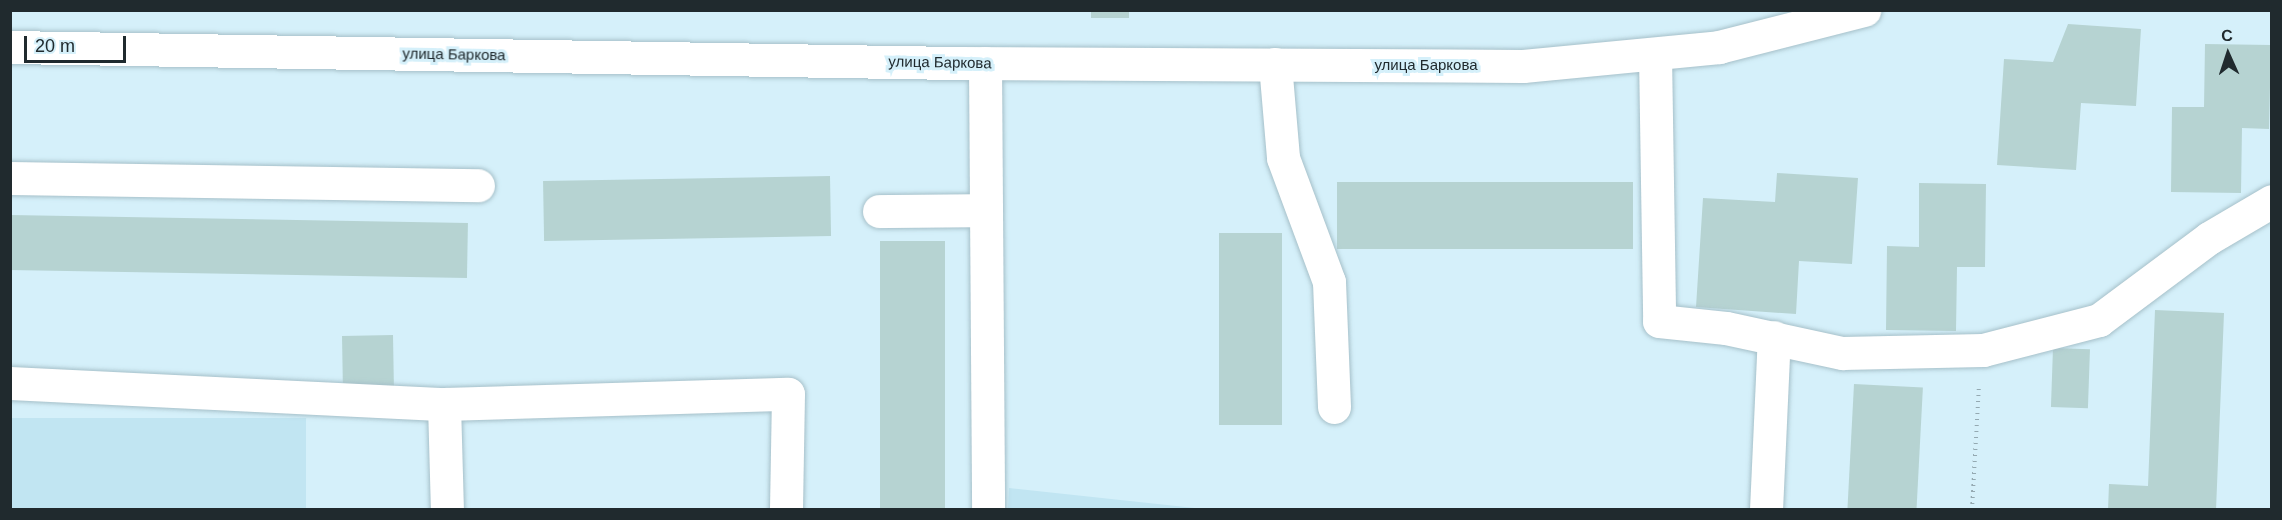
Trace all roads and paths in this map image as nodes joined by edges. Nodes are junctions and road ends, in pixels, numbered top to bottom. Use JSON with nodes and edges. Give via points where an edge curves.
{"nodes":[{"id":1,"x":1864,"y":10,"type":"edge"},
{"id":2,"x":10,"y":47,"type":"edge"},
{"id":3,"x":1655,"y":54,"type":"junction"},
{"id":4,"x":985,"y":63,"type":"junction"},
{"id":5,"x":1275,"y":64,"type":"junction"},
{"id":6,"x":10,"y":178,"type":"edge"},
{"id":7,"x":478,"y":185,"type":"dead end"},
{"id":8,"x":2271,"y":201,"type":"edge"},
{"id":9,"x":985,"y":210,"type":"junction"},
{"id":10,"x":879,"y":211,"type":"dead end"},
{"id":11,"x":1774,"y":337,"type":"junction"},
{"id":12,"x":1983,"y":350,"type":"junction"},
{"id":13,"x":10,"y":383,"type":"edge"},
{"id":14,"x":444,"y":404,"type":"junction"},
{"id":15,"x":1334,"y":407,"type":"dead end"},
{"id":16,"x":447,"y":510,"type":"edge"},
{"id":17,"x":786,"y":510,"type":"edge"},
{"id":18,"x":988,"y":510,"type":"edge"},
{"id":19,"x":1766,"y":510,"type":"edge"},
{"id":20,"x":1972,"y":510,"type":"edge"}],
"edges":[{"from":1,"to":3,"type":"main road","name":"улица Баркова","via":[[1719,47]]},
{"from":2,"to":4,"type":"main road","name":"улица Баркова"},
{"from":3,"to":5,"type":"main road","name":"улица Баркова","via":[[1523,66]]},
{"from":3,"to":11,"type":"main road","via":[[1659,321]]},
{"from":4,"to":5,"type":"main road","name":"улица Баркова"},
{"from":4,"to":9,"type":"main road"},
{"from":5,"to":15,"type":"main road","via":[[1283,158],[1329,282]]},
{"from":6,"to":7,"type":"main road"},
{"from":8,"to":12,"type":"main road","via":[[2209,238],[2099,320]]},
{"from":9,"to":10,"type":"main road"},
{"from":9,"to":18,"type":"main road"},
{"from":11,"to":12,"type":"main road","via":[[1842,353]]},
{"from":11,"to":19,"type":"main road"},
{"from":12,"to":20,"type":"path","via":[[1976,408]]},
{"from":13,"to":14,"type":"main road"},
{"from":14,"to":16,"type":"main road"},
{"from":14,"to":17,"type":"main road","via":[[788,394]]}]}
